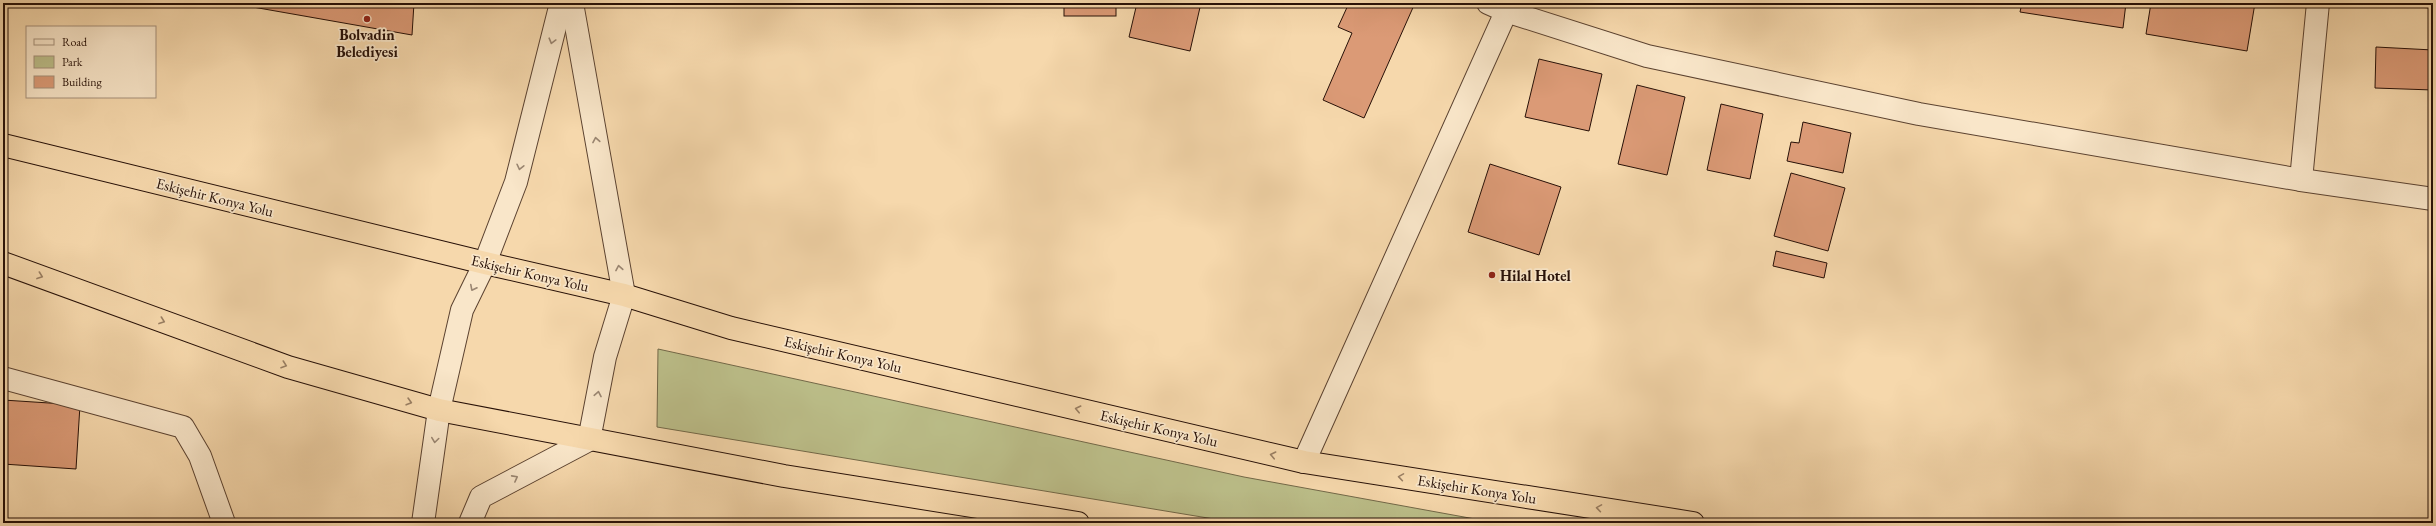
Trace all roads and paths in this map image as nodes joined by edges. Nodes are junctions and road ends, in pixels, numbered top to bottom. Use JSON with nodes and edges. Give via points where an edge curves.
{"nodes":[{"id":1,"x":562,"y":3,"type":"edge"},
{"id":2,"x":572,"y":3,"type":"edge"},
{"id":3,"x":2318,"y":3,"type":"edge"},
{"id":4,"x":1501,"y":6,"type":"edge"},
{"id":5,"x":3,"y":145,"type":"edge"},
{"id":6,"x":2301,"y":180,"type":"junction"},
{"id":7,"x":2433,"y":199,"type":"edge"},
{"id":8,"x":3,"y":263,"type":"edge"},
{"id":9,"x":485,"y":264,"type":"junction"},
{"id":10,"x":624,"y":295,"type":"junction"},
{"id":11,"x":3,"y":378,"type":"edge"},
{"id":12,"x":439,"y":410,"type":"junction"},
{"id":13,"x":589,"y":440,"type":"junction"},
{"id":14,"x":1304,"y":462,"type":"junction"},
{"id":15,"x":224,"y":523,"type":"edge"},
{"id":16,"x":423,"y":523,"type":"edge"},
{"id":17,"x":470,"y":523,"type":"edge"},
{"id":18,"x":1078,"y":523,"type":"edge"},
{"id":19,"x":1693,"y":523,"type":"edge"}],
"edges":[{"from":1,"to":9,"type":"street","one_way":true,"via":[[516,182]]},
{"from":10,"to":2,"type":"street","one_way":true},
{"from":3,"to":6,"type":"street"},
{"from":4,"to":6,"type":"street","via":[[1654,58],[1919,114]]},
{"from":4,"to":14,"type":"street"},
{"from":5,"to":9,"type":"highway","name":"Eskişehir Konya Yolu"},
{"from":6,"to":7,"type":"street"},
{"from":8,"to":12,"type":"highway","one_way":true,"via":[[288,367]]},
{"from":9,"to":10,"type":"highway","name":"Eskişehir Konya Yolu"},
{"from":9,"to":12,"type":"street","one_way":true,"via":[[462,310]]},
{"from":13,"to":10,"type":"street","one_way":true,"via":[[605,357]]},
{"from":14,"to":10,"type":"highway","name":"Eskişehir Konya Yolu","one_way":true,"via":[[731,328]]},
{"from":11,"to":15,"type":"street","via":[[183,427],[200,456]]},
{"from":12,"to":13,"type":"highway"},
{"from":12,"to":16,"type":"street","one_way":true},
{"from":17,"to":13,"type":"street","one_way":true,"via":[[481,496]]},
{"from":13,"to":18,"type":"highway","via":[[784,476]]},
{"from":19,"to":14,"type":"highway","name":"Eskişehir Konya Yolu","one_way":true}]}
